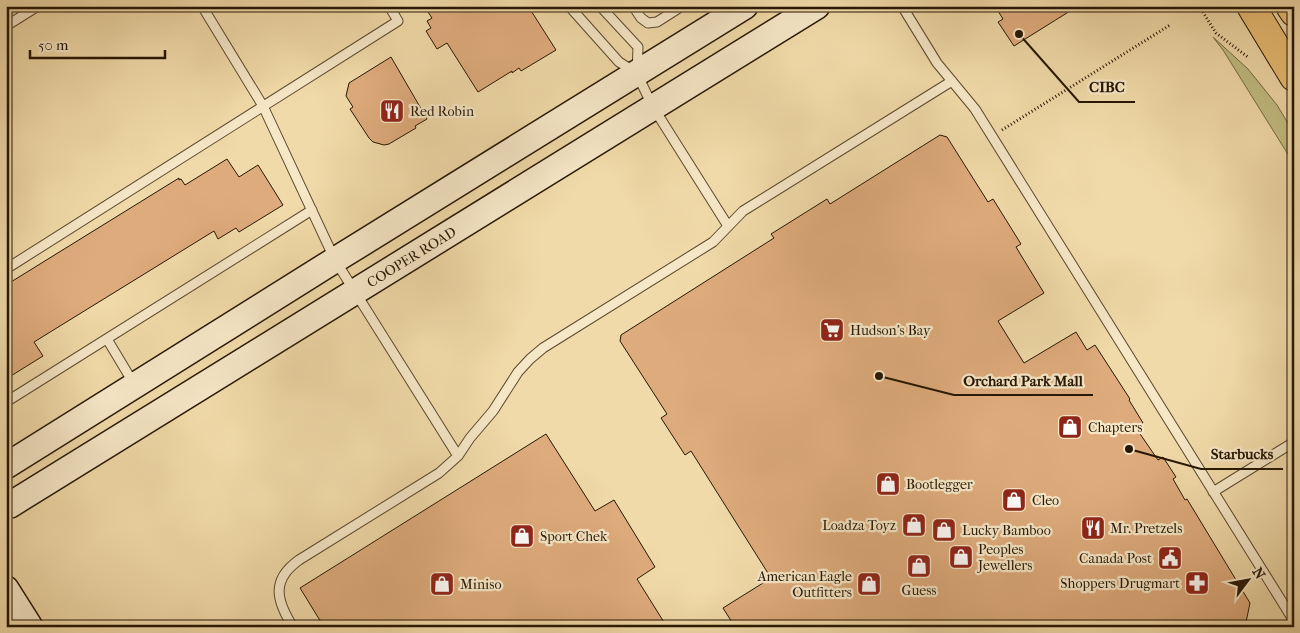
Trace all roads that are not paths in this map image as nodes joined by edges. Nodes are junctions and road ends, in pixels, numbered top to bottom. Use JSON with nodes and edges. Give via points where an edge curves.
{"nodes":[{"id":1,"x":38,"y":6,"type":"edge"},
{"id":2,"x":202,"y":6,"type":"edge"},
{"id":3,"x":389,"y":6,"type":"edge"},
{"id":4,"x":569,"y":6,"type":"edge"},
{"id":5,"x":600,"y":6,"type":"edge"},
{"id":6,"x":633,"y":6,"type":"edge"},
{"id":7,"x":682,"y":6,"type":"edge"},
{"id":8,"x":746,"y":6,"type":"edge"},
{"id":9,"x":817,"y":6,"type":"edge"},
{"id":10,"x":902,"y":6,"type":"edge"},
{"id":11,"x":1251,"y":6,"type":"edge"},
{"id":12,"x":1290,"y":6,"type":"edge"},
{"id":13,"x":1294,"y":12,"type":"edge"},
{"id":14,"x":6,"y":26,"type":"edge"},
{"id":15,"x":637,"y":74,"type":"junction"},
{"id":16,"x":1294,"y":77,"type":"edge"},
{"id":17,"x":952,"y":81,"type":"junction"},
{"id":18,"x":263,"y":106,"type":"junction"},
{"id":19,"x":653,"y":107,"type":"junction"},
{"id":20,"x":312,"y":210,"type":"junction"},
{"id":21,"x":728,"y":226,"type":"junction"},
{"id":22,"x":335,"y":260,"type":"junction"},
{"id":23,"x":6,"y":269,"type":"edge"},
{"id":24,"x":354,"y":291,"type":"junction"},
{"id":25,"x":107,"y":339,"type":"junction"},
{"id":26,"x":135,"y":386,"type":"junction"},
{"id":27,"x":6,"y":402,"type":"edge"},
{"id":28,"x":1294,"y":442,"type":"edge"},
{"id":29,"x":458,"y":456,"type":"junction"},
{"id":30,"x":6,"y":466,"type":"edge"},
{"id":31,"x":1213,"y":492,"type":"junction"},
{"id":32,"x":6,"y":506,"type":"edge"},
{"id":33,"x":6,"y":589,"type":"edge"},
{"id":34,"x":1294,"y":621,"type":"edge"},
{"id":35,"x":30,"y":627,"type":"edge"},
{"id":36,"x":293,"y":627,"type":"edge"}],
"edges":[{"from":1,"to":14,"type":"lane"},
{"from":2,"to":18,"type":"lane"},
{"from":3,"to":18,"type":"lane","via":[[398,21]]},
{"from":4,"to":15,"type":"lane","via":[[619,62]]},
{"from":5,"to":15,"type":"lane","via":[[638,46]]},
{"from":6,"to":7,"type":"lane","via":[[648,23],[657,22]]},
{"from":8,"to":15,"type":"main road"},
{"from":9,"to":19,"type":"main road","name":"COOPER ROAD"},
{"from":10,"to":17,"type":"lane"},
{"from":11,"to":16,"type":"highway"},
{"from":12,"to":13,"type":"highway"},
{"from":15,"to":19,"type":"lane"},
{"from":15,"to":22,"type":"main road"},
{"from":17,"to":21,"type":"lane","via":[[743,211]]},
{"from":17,"to":31,"type":"lane","via":[[975,109]]},
{"from":18,"to":20,"type":"lane"},
{"from":18,"to":23,"type":"lane"},
{"from":19,"to":21,"type":"lane"},
{"from":19,"to":24,"type":"main road","name":"COOPER ROAD"},
{"from":20,"to":22,"type":"lane"},
{"from":20,"to":25,"type":"lane"},
{"from":21,"to":29,"type":"lane","via":[[713,242],[530,359]]},
{"from":22,"to":24,"type":"lane"},
{"from":22,"to":26,"type":"main road"},
{"from":24,"to":29,"type":"lane"},
{"from":24,"to":32,"type":"main road","name":"COOPER ROAD"},
{"from":25,"to":26,"type":"lane"},
{"from":25,"to":27,"type":"lane"},
{"from":26,"to":30,"type":"main road"},
{"from":28,"to":31,"type":"lane"},
{"from":29,"to":36,"type":"lane","via":[[439,473],[299,560],[285,572],[279,598]]},
{"from":31,"to":34,"type":"lane"},
{"from":33,"to":35,"type":"main road"}]}
